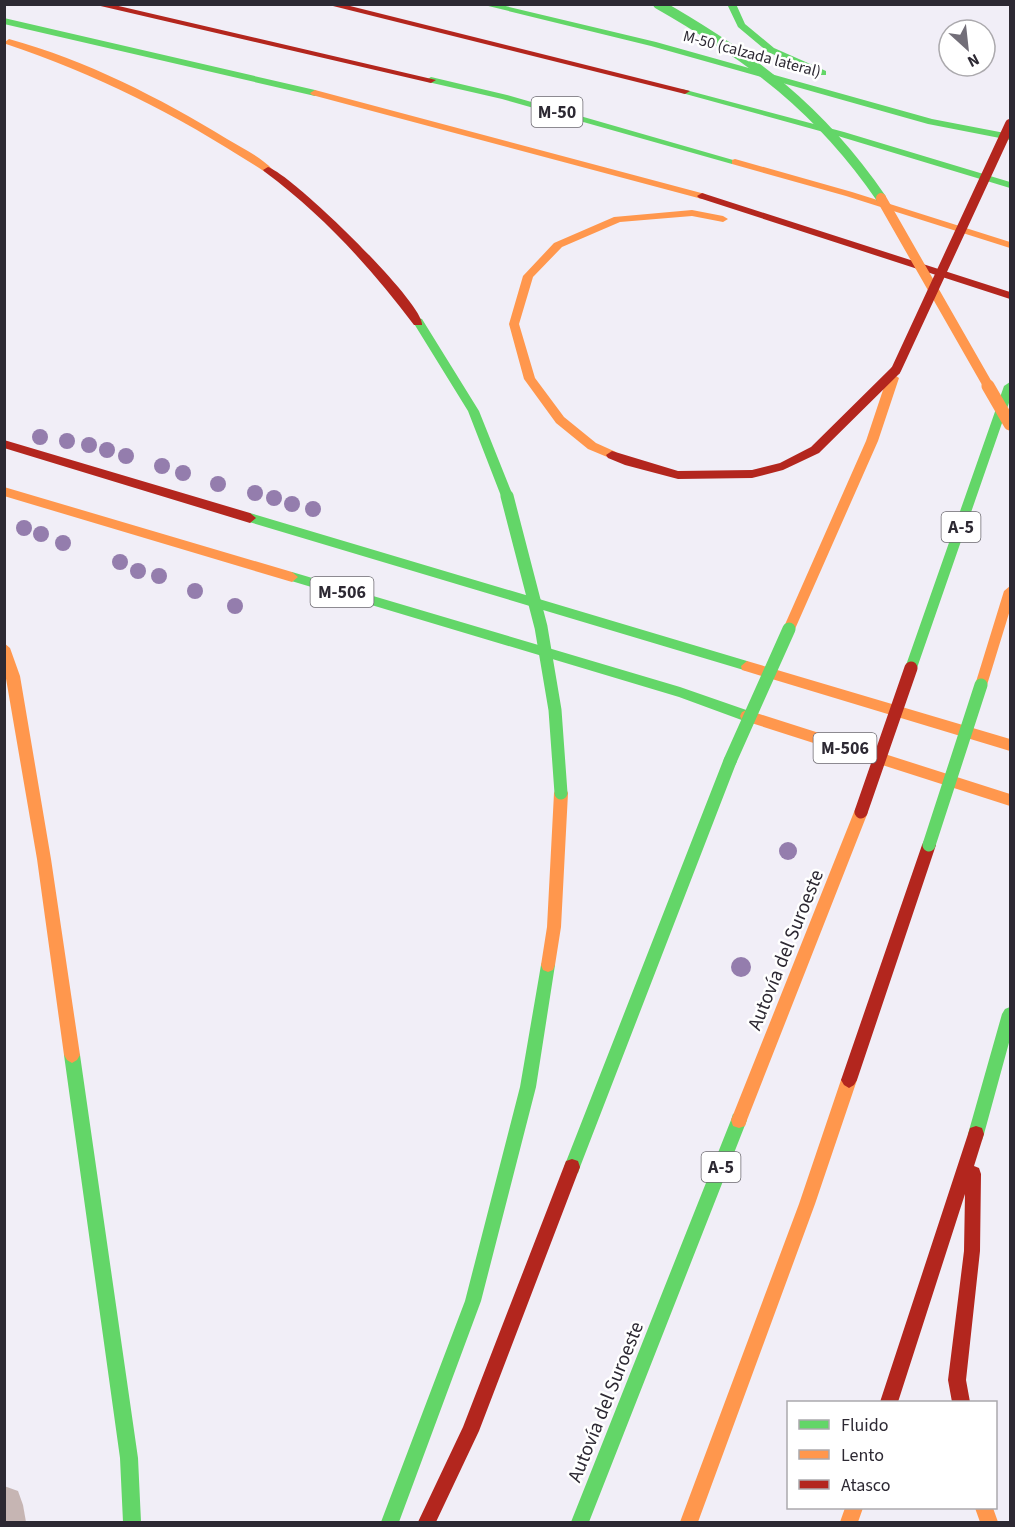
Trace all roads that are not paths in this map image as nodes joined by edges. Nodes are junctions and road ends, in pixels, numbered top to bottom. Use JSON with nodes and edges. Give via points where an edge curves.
{"nodes":[{"id":1,"x":96,"y":4,"type":"edge"},
{"id":2,"x":329,"y":4,"type":"edge"},
{"id":3,"x":484,"y":4,"type":"edge"},
{"id":4,"x":658,"y":4,"type":"edge"},
{"id":5,"x":731,"y":4,"type":"edge"},
{"id":6,"x":4,"y":21,"type":"edge"},
{"id":7,"x":4,"y":40,"type":"edge"},
{"id":8,"x":841,"y":79,"type":"dead end"},
{"id":9,"x":955,"y":113,"type":"dead end"},
{"id":10,"x":932,"y":122,"type":"junction"},
{"id":11,"x":1011,"y":124,"type":"edge"},
{"id":12,"x":1011,"y":132,"type":"edge"},
{"id":13,"x":1011,"y":137,"type":"edge"},
{"id":14,"x":1011,"y":146,"type":"edge"},
{"id":15,"x":1011,"y":185,"type":"edge"},
{"id":16,"x":1011,"y":245,"type":"edge"},
{"id":17,"x":865,"y":247,"type":"junction"},
{"id":18,"x":1011,"y":296,"type":"edge"},
{"id":19,"x":896,"y":370,"type":"junction"},
{"id":20,"x":1011,"y":386,"type":"edge"},
{"id":21,"x":1011,"y":424,"type":"edge"},
{"id":22,"x":4,"y":444,"type":"edge"},
{"id":23,"x":4,"y":492,"type":"edge"},
{"id":24,"x":1011,"y":591,"type":"edge"},
{"id":25,"x":4,"y":648,"type":"edge"},
{"id":26,"x":1011,"y":745,"type":"edge"},
{"id":27,"x":1011,"y":800,"type":"edge"},
{"id":28,"x":1011,"y":1014,"type":"edge"},
{"id":29,"x":973,"y":1144,"type":"junction"},
{"id":30,"x":889,"y":1401,"type":"edge"},
{"id":31,"x":961,"y":1401,"type":"edge"},
{"id":32,"x":4,"y":1506,"type":"edge"},
{"id":33,"x":7,"y":1522,"type":"edge"},
{"id":34,"x":132,"y":1522,"type":"edge"},
{"id":35,"x":390,"y":1522,"type":"edge"},
{"id":36,"x":427,"y":1522,"type":"edge"},
{"id":37,"x":580,"y":1522,"type":"edge"},
{"id":38,"x":689,"y":1522,"type":"edge"}],
"edges":[{"from":1,"to":16,"type":"highway","number":"M-50","via":[[504,97],[849,194]]},
{"from":2,"to":15,"type":"highway","via":[[553,56]]},
{"from":3,"to":10,"type":"highway","name":"M-50 (calzada lateral)","via":[[653,44]]},
{"from":4,"to":21,"type":"highway","bridge":true,"via":[[750,59],[809,109],[844,147],[874,186]]},
{"from":5,"to":8,"type":"highway","via":[[741,25],[771,50]]},
{"from":6,"to":17,"type":"highway","via":[[173,58],[466,132],[702,196]]},
{"from":7,"to":35,"type":"highway","bridge":true,"via":[[134,88],[225,138],[305,197],[370,262],[427,335],[474,412],[507,496],[541,627],[555,710],[561,793],[554,927],[528,1087],[473,1301]]},
{"from":9,"to":12,"type":"highway"},
{"from":10,"to":13,"type":"highway","name":"M-50 (calzada lateral)"},
{"from":10,"to":14,"type":"highway"},
{"from":11,"to":19,"type":"highway","bridge":true},
{"from":17,"to":18,"type":"highway"},
{"from":17,"to":19,"type":"highway","via":[[692,213],[618,219],[558,245],[528,276],[514,324],[530,378],[560,420],[592,446],[629,462],[678,475],[752,474],[815,450]]},
{"from":19,"to":36,"type":"highway","bridge":true,"via":[[872,441],[730,761],[470,1431]]},
{"from":20,"to":37,"type":"highway","name":"Autovía del Suroeste","number":"A-5","bridge":true,"via":[[861,812]]},
{"from":22,"to":26,"type":"highway","number":"M-506"},
{"from":23,"to":27,"type":"highway","number":"M-506","via":[[680,692]]},
{"from":24,"to":38,"type":"highway","bridge":true,"via":[[807,1204]]},
{"from":25,"to":34,"type":"highway","via":[[14,676],[44,859],[129,1458]]},
{"from":28,"to":29,"type":"highway"},
{"from":29,"to":30,"type":"highway"},
{"from":29,"to":31,"type":"highway","via":[[972,1251],[957,1380]]},
{"from":32,"to":33,"type":"street"}]}
